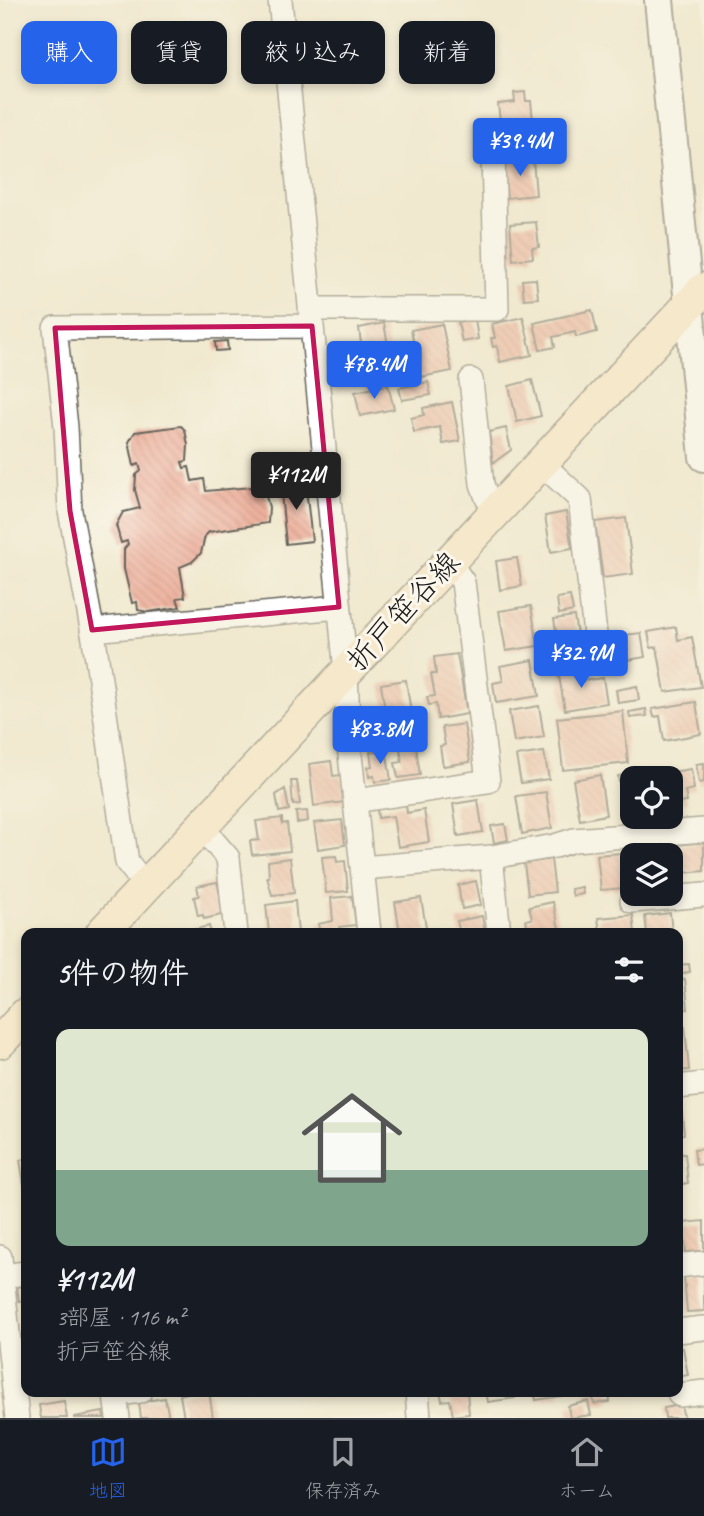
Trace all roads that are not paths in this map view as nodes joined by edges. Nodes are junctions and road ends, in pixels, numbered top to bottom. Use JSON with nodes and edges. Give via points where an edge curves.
{"nodes":[{"id":1,"x":280,"y":0,"type":"edge"},
{"id":2,"x":659,"y":0,"type":"edge"},
{"id":3,"x":493,"y":156,"type":"dead end"},
{"id":4,"x":696,"y":298,"type":"edge"},
{"id":5,"x":311,"y":318,"type":"junction"},
{"id":6,"x":471,"y":380,"type":"dead end"},
{"id":7,"x":704,"y":457,"type":"edge"},
{"id":8,"x":541,"y":463,"type":"junction"},
{"id":9,"x":496,"y":511,"type":"junction"},
{"id":10,"x":449,"y":562,"type":"junction"},
{"id":11,"x":340,"y":607,"type":"junction"},
{"id":12,"x":92,"y":630,"type":"junction"},
{"id":13,"x":597,"y":652,"type":"dead end"},
{"id":14,"x":346,"y":672,"type":"junction"},
{"id":15,"x":355,"y":801,"type":"junction"},
{"id":16,"x":201,"y":827,"type":"junction"},
{"id":17,"x":704,"y":830,"type":"edge"},
{"id":18,"x":491,"y":857,"type":"junction"},
{"id":19,"x":362,"y":868,"type":"junction"},
{"id":20,"x":146,"y":886,"type":"junction"},
{"id":21,"x":704,"y":895,"type":"edge"},
{"id":22,"x":683,"y":897,"type":"edge"},
{"id":23,"x":107,"y":928,"type":"edge"},
{"id":24,"x":235,"y":928,"type":"edge"},
{"id":25,"x":368,"y":928,"type":"edge"},
{"id":26,"x":498,"y":928,"type":"edge"},
{"id":27,"x":21,"y":1019,"type":"edge"},
{"id":28,"x":0,"y":1042,"type":"edge"},
{"id":29,"x":704,"y":1084,"type":"edge"},
{"id":30,"x":683,"y":1086,"type":"edge"},
{"id":31,"x":704,"y":1263,"type":"edge"},
{"id":32,"x":683,"y":1265,"type":"edge"},
{"id":33,"x":1,"y":1267,"type":"edge"},
{"id":34,"x":21,"y":1272,"type":"edge"},
{"id":35,"x":704,"y":1328,"type":"edge"},
{"id":36,"x":683,"y":1330,"type":"edge"},
{"id":37,"x":704,"y":1392,"type":"edge"},
{"id":38,"x":683,"y":1395,"type":"edge"},
{"id":39,"x":116,"y":1397,"type":"edge"},
{"id":40,"x":417,"y":1397,"type":"edge"},
{"id":41,"x":17,"y":1418,"type":"edge"},
{"id":42,"x":118,"y":1418,"type":"edge"},
{"id":43,"x":419,"y":1418,"type":"edge"}],
"edges":[{"from":1,"to":5,"type":"street"},
{"from":2,"to":4,"type":"street"},
{"from":3,"to":5,"type":"street","via":[[496,309]]},
{"from":4,"to":7,"type":"street"},
{"from":4,"to":8,"type":"main road","name":"折戸笹谷線"},
{"from":5,"to":11,"type":"street"},
{"from":5,"to":12,"type":"street","via":[[55,328],[70,511]]},
{"from":6,"to":9,"type":"street","via":[[482,484]]},
{"from":8,"to":9,"type":"main road","name":"折戸笹谷線"},
{"from":8,"to":13,"type":"street","via":[[580,499]]},
{"from":9,"to":10,"type":"main road","name":"折戸笹谷線"},
{"from":10,"to":14,"type":"main road","name":"折戸笹谷線"},
{"from":10,"to":15,"type":"street","via":[[463,582],[488,782]]},
{"from":11,"to":12,"type":"street"},
{"from":11,"to":14,"type":"street"},
{"from":12,"to":20,"type":"street","via":[[127,862]]},
{"from":14,"to":15,"type":"street"},
{"from":14,"to":16,"type":"main road","name":"折戸笹谷線"},
{"from":15,"to":19,"type":"street"},
{"from":16,"to":20,"type":"main road","name":"折戸笹谷線"},
{"from":16,"to":24,"type":"street","via":[[228,858]]},
{"from":17,"to":18,"type":"street","via":[[574,840]]},
{"from":18,"to":19,"type":"street"},
{"from":18,"to":26,"type":"street"},
{"from":19,"to":25,"type":"street"},
{"from":20,"to":23,"type":"main road","name":"折戸笹谷線"},
{"from":21,"to":22,"type":"street"},
{"from":27,"to":28,"type":"main road"},
{"from":29,"to":30,"type":"street"},
{"from":31,"to":32,"type":"street"},
{"from":33,"to":34,"type":"street"},
{"from":33,"to":41,"type":"street"},
{"from":35,"to":36,"type":"street"},
{"from":37,"to":38,"type":"street"},
{"from":39,"to":42,"type":"street"},
{"from":40,"to":43,"type":"street"}]}
